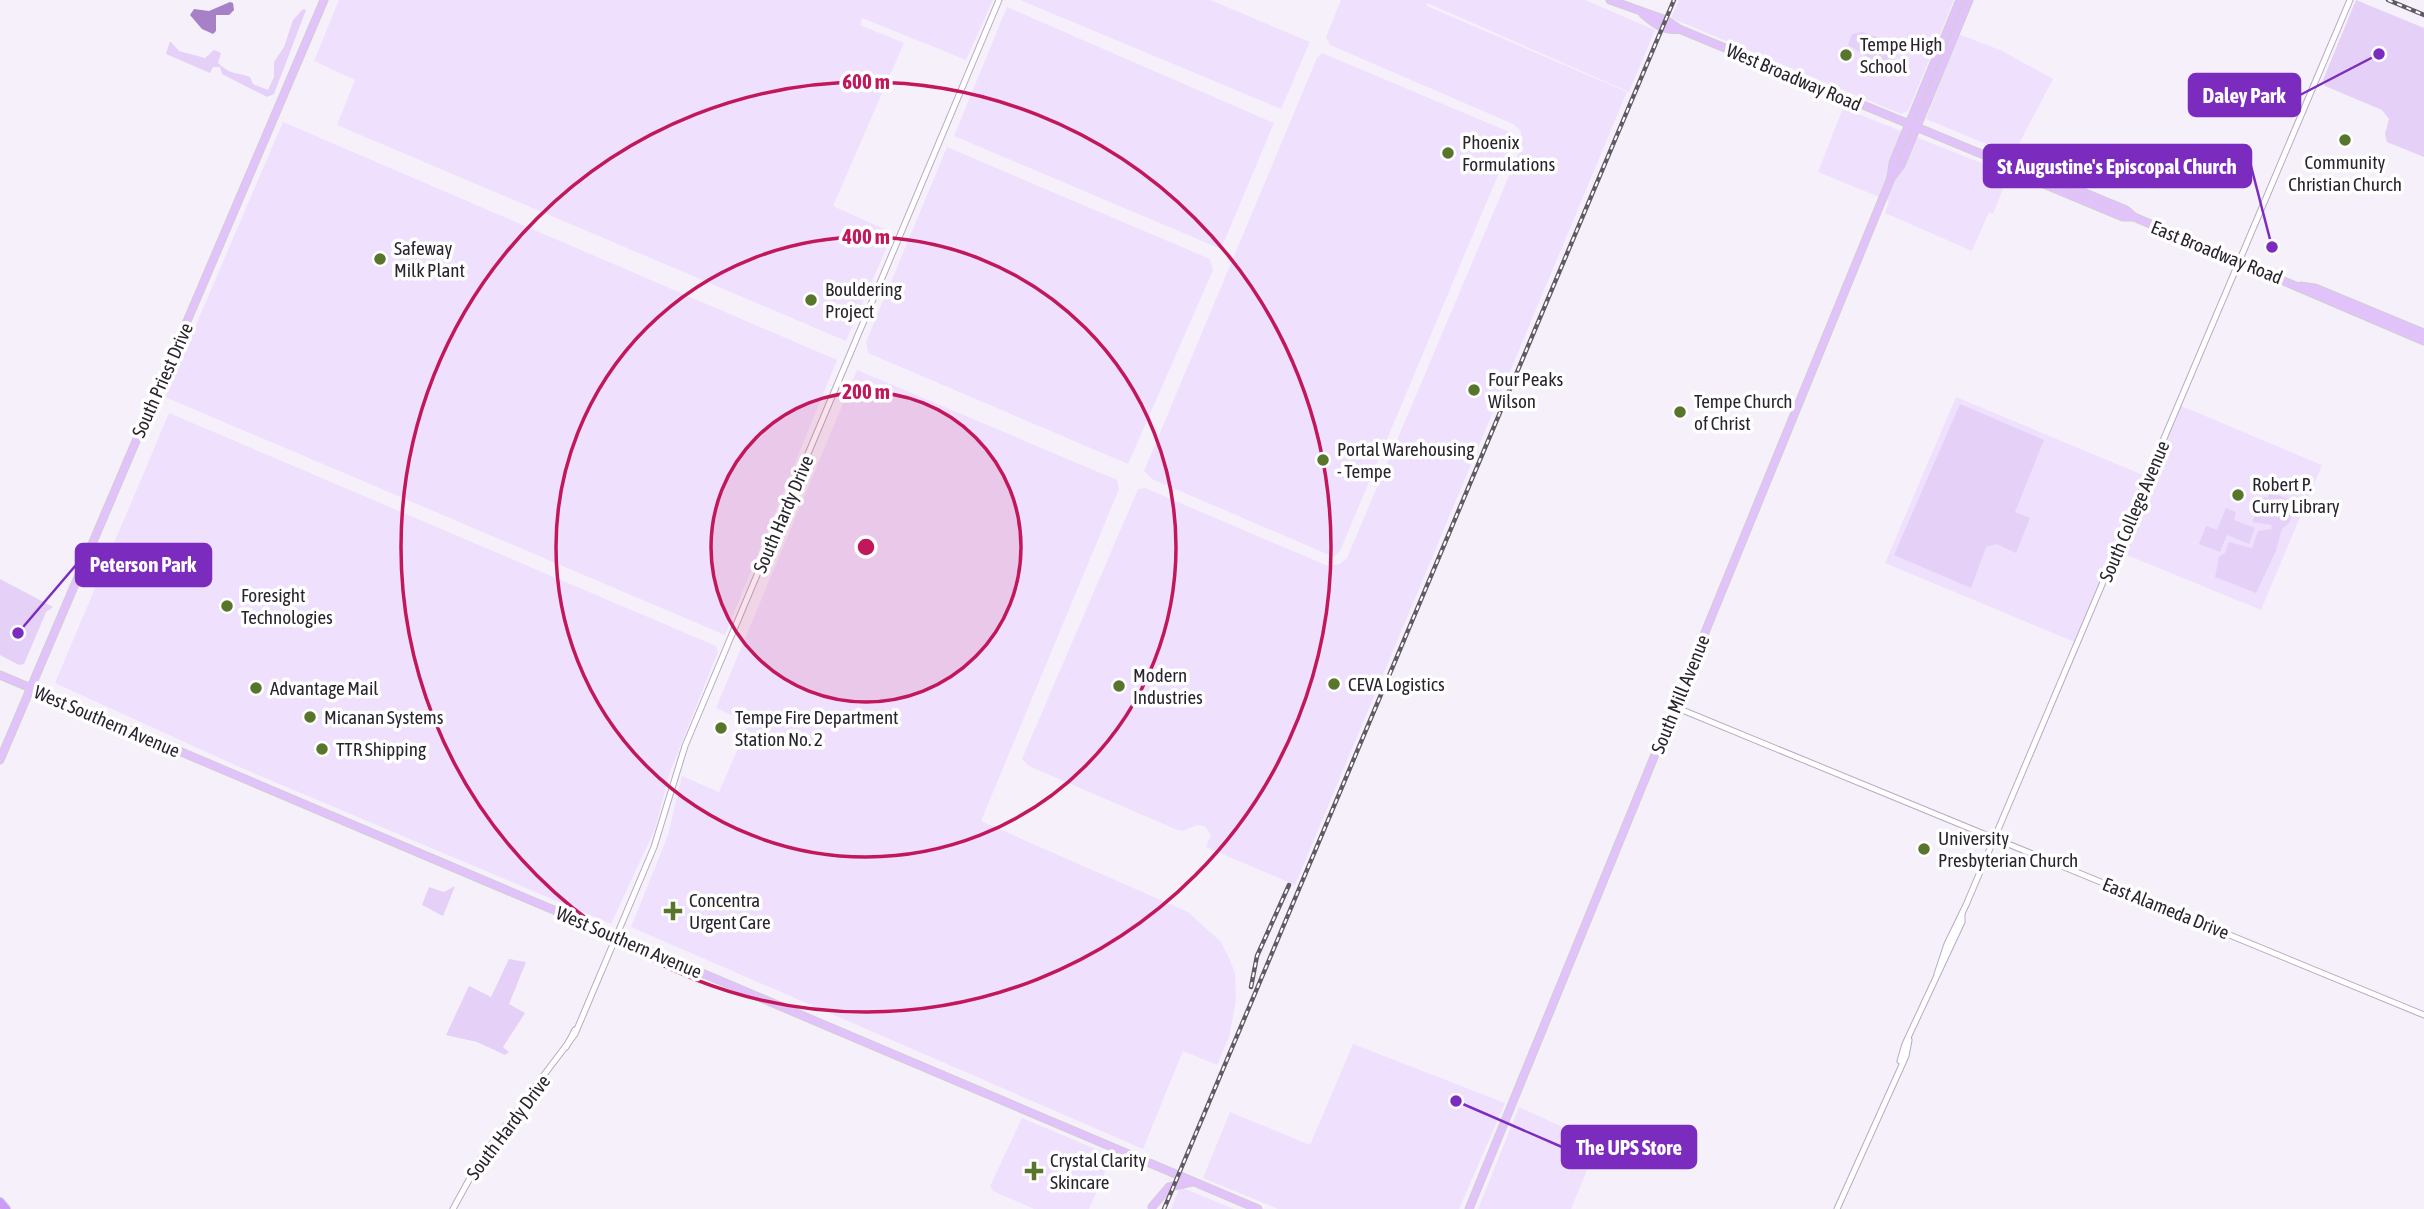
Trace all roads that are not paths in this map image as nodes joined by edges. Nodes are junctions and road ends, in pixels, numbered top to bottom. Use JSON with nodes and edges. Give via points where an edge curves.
{"nodes":[{"id":1,"x":324,"y":0,"type":"edge"},
{"id":2,"x":999,"y":0,"type":"edge"},
{"id":3,"x":1610,"y":0,"type":"edge"},
{"id":4,"x":1960,"y":0,"type":"edge"},
{"id":5,"x":1969,"y":0,"type":"edge"},
{"id":6,"x":2350,"y":0,"type":"edge"},
{"id":7,"x":1913,"y":126,"type":"junction"},
{"id":8,"x":2241,"y":261,"type":"junction"},
{"id":9,"x":2300,"y":286,"type":"junction"},
{"id":10,"x":2424,"y":333,"type":"edge"},
{"id":11,"x":2424,"y":341,"type":"edge"},
{"id":12,"x":0,"y":676,"type":"edge"},
{"id":13,"x":32,"y":689,"type":"junction"},
{"id":14,"x":1675,"y":706,"type":"junction"},
{"id":15,"x":0,"y":760,"type":"edge"},
{"id":16,"x":1994,"y":839,"type":"junction"},
{"id":17,"x":615,"y":936,"type":"junction"},
{"id":18,"x":2424,"y":1015,"type":"edge"},
{"id":19,"x":1193,"y":1182,"type":"junction"},
{"id":20,"x":0,"y":1202,"type":"edge"},
{"id":21,"x":1152,"y":1207,"type":"dead end"},
{"id":22,"x":6,"y":1209,"type":"edge"},
{"id":23,"x":453,"y":1209,"type":"edge"},
{"id":24,"x":1258,"y":1209,"type":"edge"},
{"id":25,"x":1469,"y":1209,"type":"edge"},
{"id":26,"x":1837,"y":1209,"type":"edge"}],
"edges":[{"from":1,"to":13,"type":"main road","name":"South Priest Drive"},
{"from":2,"to":17,"type":"street","name":"South Hardy Drive","via":[[690,735],[653,847]]},
{"from":3,"to":7,"type":"main road","name":"West Broadway Road"},
{"from":4,"to":7,"type":"main road","name":"South Mill Avenue"},
{"from":5,"to":7,"type":"main road","name":"South Mill Avenue"},
{"from":6,"to":8,"type":"street","name":"South College Avenue"},
{"from":7,"to":8,"type":"main road","name":"East Broadway Road","via":[[2025,168]]},
{"from":7,"to":14,"type":"main road","name":"South Mill Avenue","via":[[1893,163],[1891,178]]},
{"from":8,"to":9,"type":"main road","name":"East Broadway Road"},
{"from":8,"to":16,"type":"street","name":"South College Avenue"},
{"from":9,"to":10,"type":"main road","name":"East Broadway Road"},
{"from":9,"to":11,"type":"main road","name":"East Broadway Road"},
{"from":12,"to":13,"type":"main road","name":"West Southern Avenue"},
{"from":13,"to":15,"type":"main road","name":"South Priest Drive"},
{"from":13,"to":17,"type":"main road","name":"West Southern Avenue"},
{"from":14,"to":16,"type":"street","name":"East Alameda Drive"},
{"from":14,"to":25,"type":"main road","name":"South Mill Avenue"},
{"from":16,"to":18,"type":"street","name":"East Alameda Drive"},
{"from":16,"to":26,"type":"street","name":"South College Avenue"},
{"from":17,"to":19,"type":"main road","name":"West Southern Avenue"},
{"from":17,"to":23,"type":"street","name":"South Hardy Drive","via":[[566,1046],[481,1158]]},
{"from":19,"to":21,"type":"main road","via":[[1169,1187]]},
{"from":19,"to":24,"type":"main road","name":"West Southern Avenue"},
{"from":20,"to":22,"type":"highway"}]}
